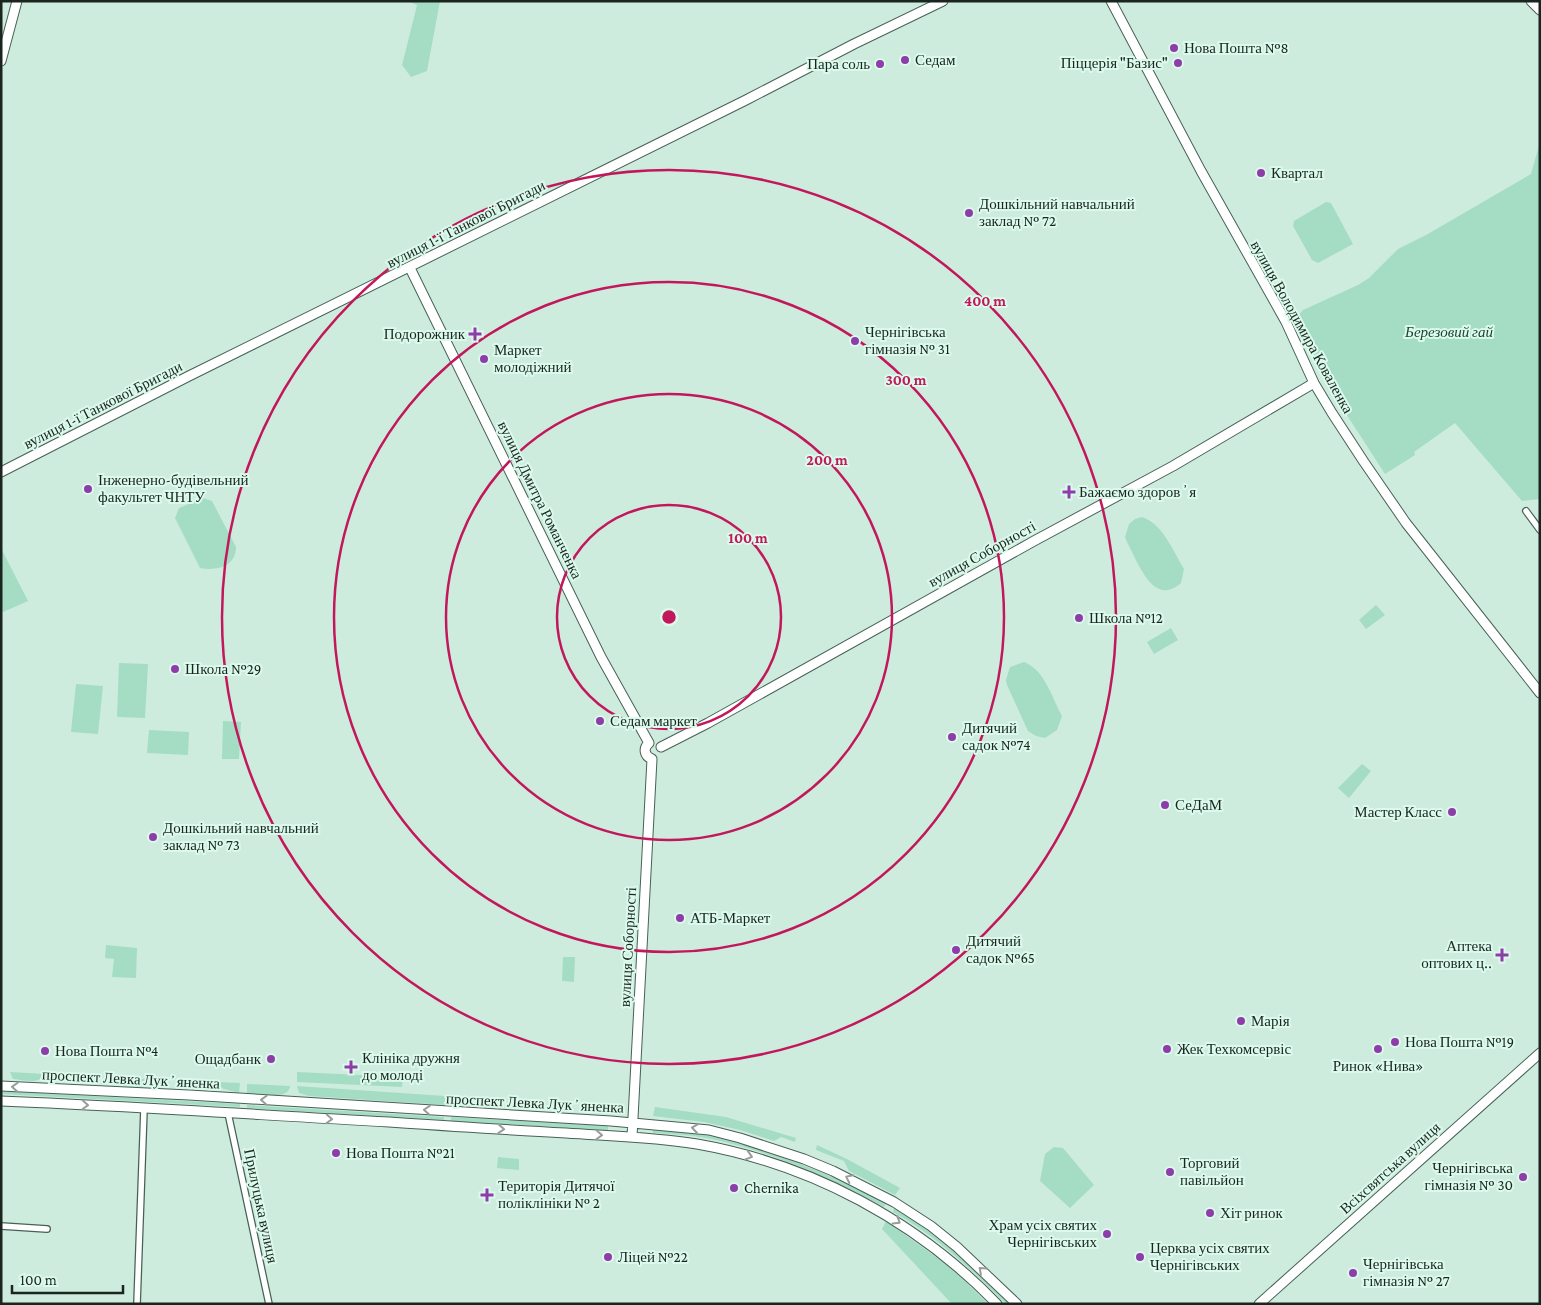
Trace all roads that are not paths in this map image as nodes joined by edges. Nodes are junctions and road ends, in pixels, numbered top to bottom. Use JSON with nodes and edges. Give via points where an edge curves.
{"nodes":[{"id":1,"x":16,"y":1,"type":"edge"},
{"id":2,"x":943,"y":1,"type":"edge"},
{"id":3,"x":1111,"y":1,"type":"edge"},
{"id":4,"x":1531,"y":1,"type":"edge"},
{"id":5,"x":1540,"y":10,"type":"edge"},
{"id":6,"x":1,"y":61,"type":"edge"},
{"id":7,"x":410,"y":268,"type":"junction"},
{"id":8,"x":1314,"y":383,"type":"junction"},
{"id":9,"x":1,"y":472,"type":"edge"},
{"id":10,"x":1526,"y":511,"type":"dead end"},
{"id":11,"x":1540,"y":530,"type":"edge"},
{"id":12,"x":1540,"y":692,"type":"edge"},
{"id":13,"x":650,"y":743,"type":"junction"},
{"id":14,"x":661,"y":747,"type":"junction"},
{"id":15,"x":652,"y":759,"type":"junction"},
{"id":16,"x":1540,"y":1053,"type":"edge"},
{"id":17,"x":1,"y":1086,"type":"edge"},
{"id":18,"x":1,"y":1101,"type":"edge"},
{"id":19,"x":144,"y":1108,"type":"junction"},
{"id":20,"x":228,"y":1113,"type":"junction"},
{"id":21,"x":633,"y":1122,"type":"junction"},
{"id":22,"x":632,"y":1137,"type":"junction"},
{"id":23,"x":1,"y":1226,"type":"edge"},
{"id":24,"x":47,"y":1229,"type":"dead end"},
{"id":25,"x":137,"y":1304,"type":"edge"},
{"id":26,"x":269,"y":1304,"type":"edge"},
{"id":27,"x":998,"y":1304,"type":"edge"},
{"id":28,"x":1017,"y":1304,"type":"edge"},
{"id":29,"x":1259,"y":1304,"type":"edge"}],
"edges":[{"from":1,"to":6,"type":"main road"},
{"from":2,"to":7,"type":"main road","name":"вулиця 1-ї Танкової Бригади"},
{"from":3,"to":8,"type":"main road","name":"вулиця Володимира Коваленка","via":[[1210,188],[1286,322]]},
{"from":4,"to":5,"type":"main road"},
{"from":7,"to":9,"type":"main road","name":"вулиця 1-ї Танкової Бригади"},
{"from":7,"to":13,"type":"main road","name":"вулиця Дмитра Романченка","via":[[601,657]]},
{"from":8,"to":12,"type":"main road","name":"вулиця Володимира Коваленка","via":[[1406,523]]},
{"from":8,"to":14,"type":"main road","name":"вулиця Соборності","via":[[1173,466]]},
{"from":10,"to":11,"type":"street"},
{"from":13,"to":14,"type":"main road"},
{"from":13,"to":15,"type":"main road","name":"вулиця Соборності","via":[[645,752]]},
{"from":14,"to":15,"type":"main road","name":"вулиця Соборності","via":[[660,755]]},
{"from":15,"to":21,"type":"main road","name":"вулиця Соборності"},
{"from":16,"to":29,"type":"main road","name":"Всіхсвятська вулиця"},
{"from":21,"to":17,"type":"main road","name":"проспект Левка Лукʼяненка","one_way":true},
{"from":18,"to":19,"type":"main road","name":"проспект Левка Лукʼяненка","one_way":true},
{"from":19,"to":20,"type":"main road","name":"проспект Левка Лукʼяненка"},
{"from":19,"to":25,"type":"street"},
{"from":20,"to":22,"type":"main road","name":"проспект Левка Лукʼяненка","one_way":true},
{"from":20,"to":26,"type":"street","name":"Прилуцька вулиця"},
{"from":21,"to":22,"type":"main road","name":"вулиця Соборності"},
{"from":28,"to":21,"type":"main road","name":"проспект Левка Лукʼяненка","one_way":true,"via":[[930,1226],[894,1202],[833,1171],[709,1130]]},
{"from":22,"to":27,"type":"main road","name":"проспект Левка Лукʼяненка","one_way":true,"via":[[697,1144],[742,1154],[823,1183],[911,1230],[965,1272]]},
{"from":23,"to":24,"type":"street"}]}
